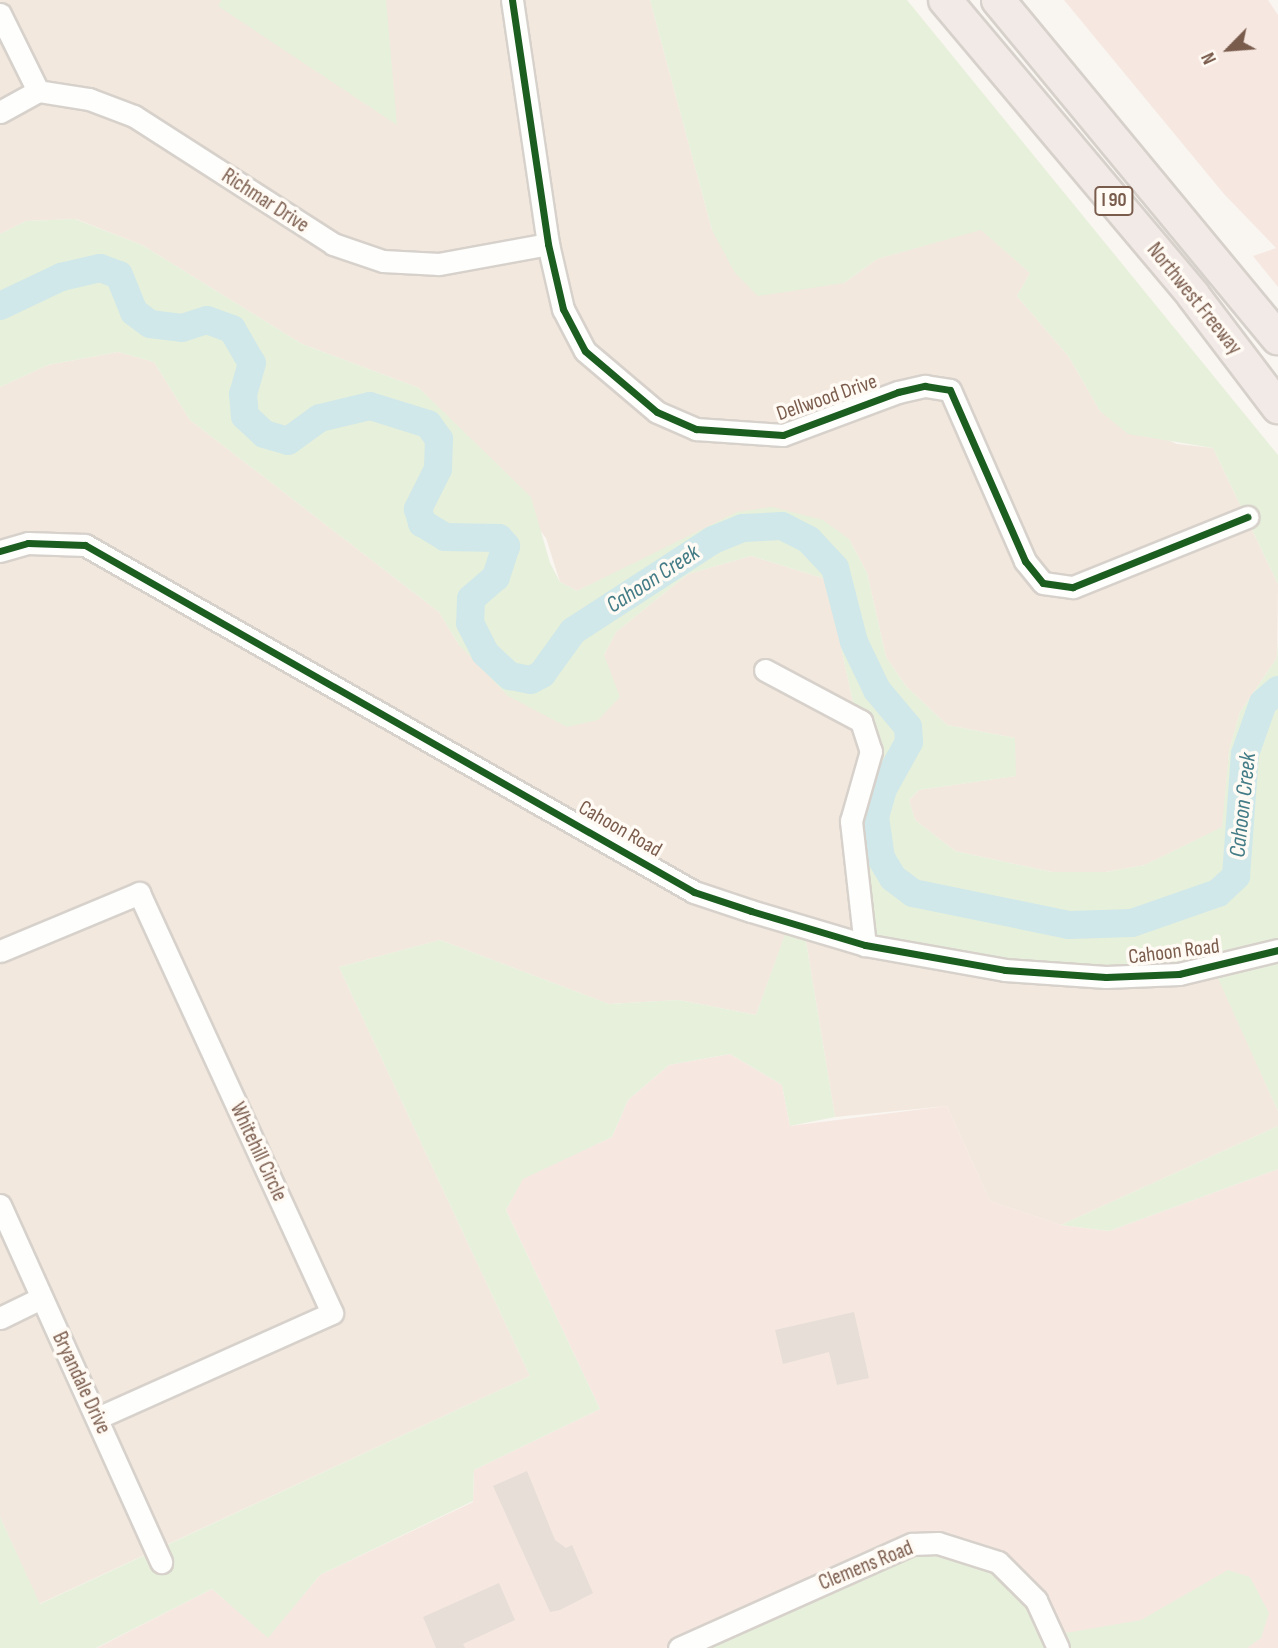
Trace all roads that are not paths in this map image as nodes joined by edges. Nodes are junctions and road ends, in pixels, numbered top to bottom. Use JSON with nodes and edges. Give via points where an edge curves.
{"nodes":[{"id":1,"x":512,"y":0,"type":"edge"},
{"id":2,"x":945,"y":0,"type":"edge"},
{"id":3,"x":998,"y":0,"type":"edge"},
{"id":4,"x":0,"y":14,"type":"edge"},
{"id":5,"x":37,"y":91,"type":"junction"},
{"id":6,"x":0,"y":112,"type":"edge"},
{"id":7,"x":548,"y":244,"type":"junction"},
{"id":8,"x":1278,"y":338,"type":"edge"},
{"id":9,"x":1278,"y":407,"type":"edge"},
{"id":10,"x":1247,"y":517,"type":"dead end"},
{"id":11,"x":0,"y":551,"type":"edge"},
{"id":12,"x":765,"y":670,"type":"dead end"},
{"id":13,"x":865,"y":945,"type":"junction"},
{"id":14,"x":1278,"y":950,"type":"edge"},
{"id":15,"x":0,"y":951,"type":"edge"},
{"id":16,"x":0,"y":1205,"type":"edge"},
{"id":17,"x":41,"y":1298,"type":"junction"},
{"id":18,"x":0,"y":1318,"type":"edge"},
{"id":19,"x":97,"y":1418,"type":"junction"},
{"id":20,"x":161,"y":1562,"type":"dead end"},
{"id":21,"x":679,"y":1648,"type":"edge"},
{"id":22,"x":1058,"y":1648,"type":"edge"}],
"edges":[{"from":1,"to":7,"type":"street","name":"Dellwood Drive"},
{"from":2,"to":9,"type":"highway","name":"Northwest Freeway","number":"I 90","via":[[1193,295]]},
{"from":3,"to":8,"type":"highway","name":"Northwest Freeway","number":"I 90"},
{"from":4,"to":5,"type":"street"},
{"from":5,"to":6,"type":"street"},
{"from":5,"to":7,"type":"street","name":"Richmar Drive","via":[[89,99],[134,116],[333,244],[383,261],[439,264]]},
{"from":7,"to":10,"type":"street","name":"Dellwood Drive","via":[[564,309],[585,351],[657,412],[696,429],[783,435],[898,392],[925,386],[950,390],[1025,561],[1043,583],[1073,587]]},
{"from":11,"to":13,"type":"street","name":"Cahoon Road","via":[[28,543],[85,545],[694,892]]},
{"from":12,"to":13,"type":"street","via":[[861,721],[871,751],[851,821],[863,886]]},
{"from":13,"to":14,"type":"street","name":"Cahoon Road","via":[[1005,970],[1105,977],[1179,974]]},
{"from":15,"to":19,"type":"street","name":"Whitehill Circle","via":[[139,893],[332,1313]]},
{"from":16,"to":17,"type":"street","name":"Bryandale Drive"},
{"from":17,"to":18,"type":"street"},
{"from":17,"to":19,"type":"street","name":"Bryandale Drive"},
{"from":19,"to":20,"type":"street","name":"Bryandale Drive"},
{"from":21,"to":22,"type":"street","name":"Clemens Road","via":[[912,1544],[938,1543],[998,1562],[1036,1600]]}]}
